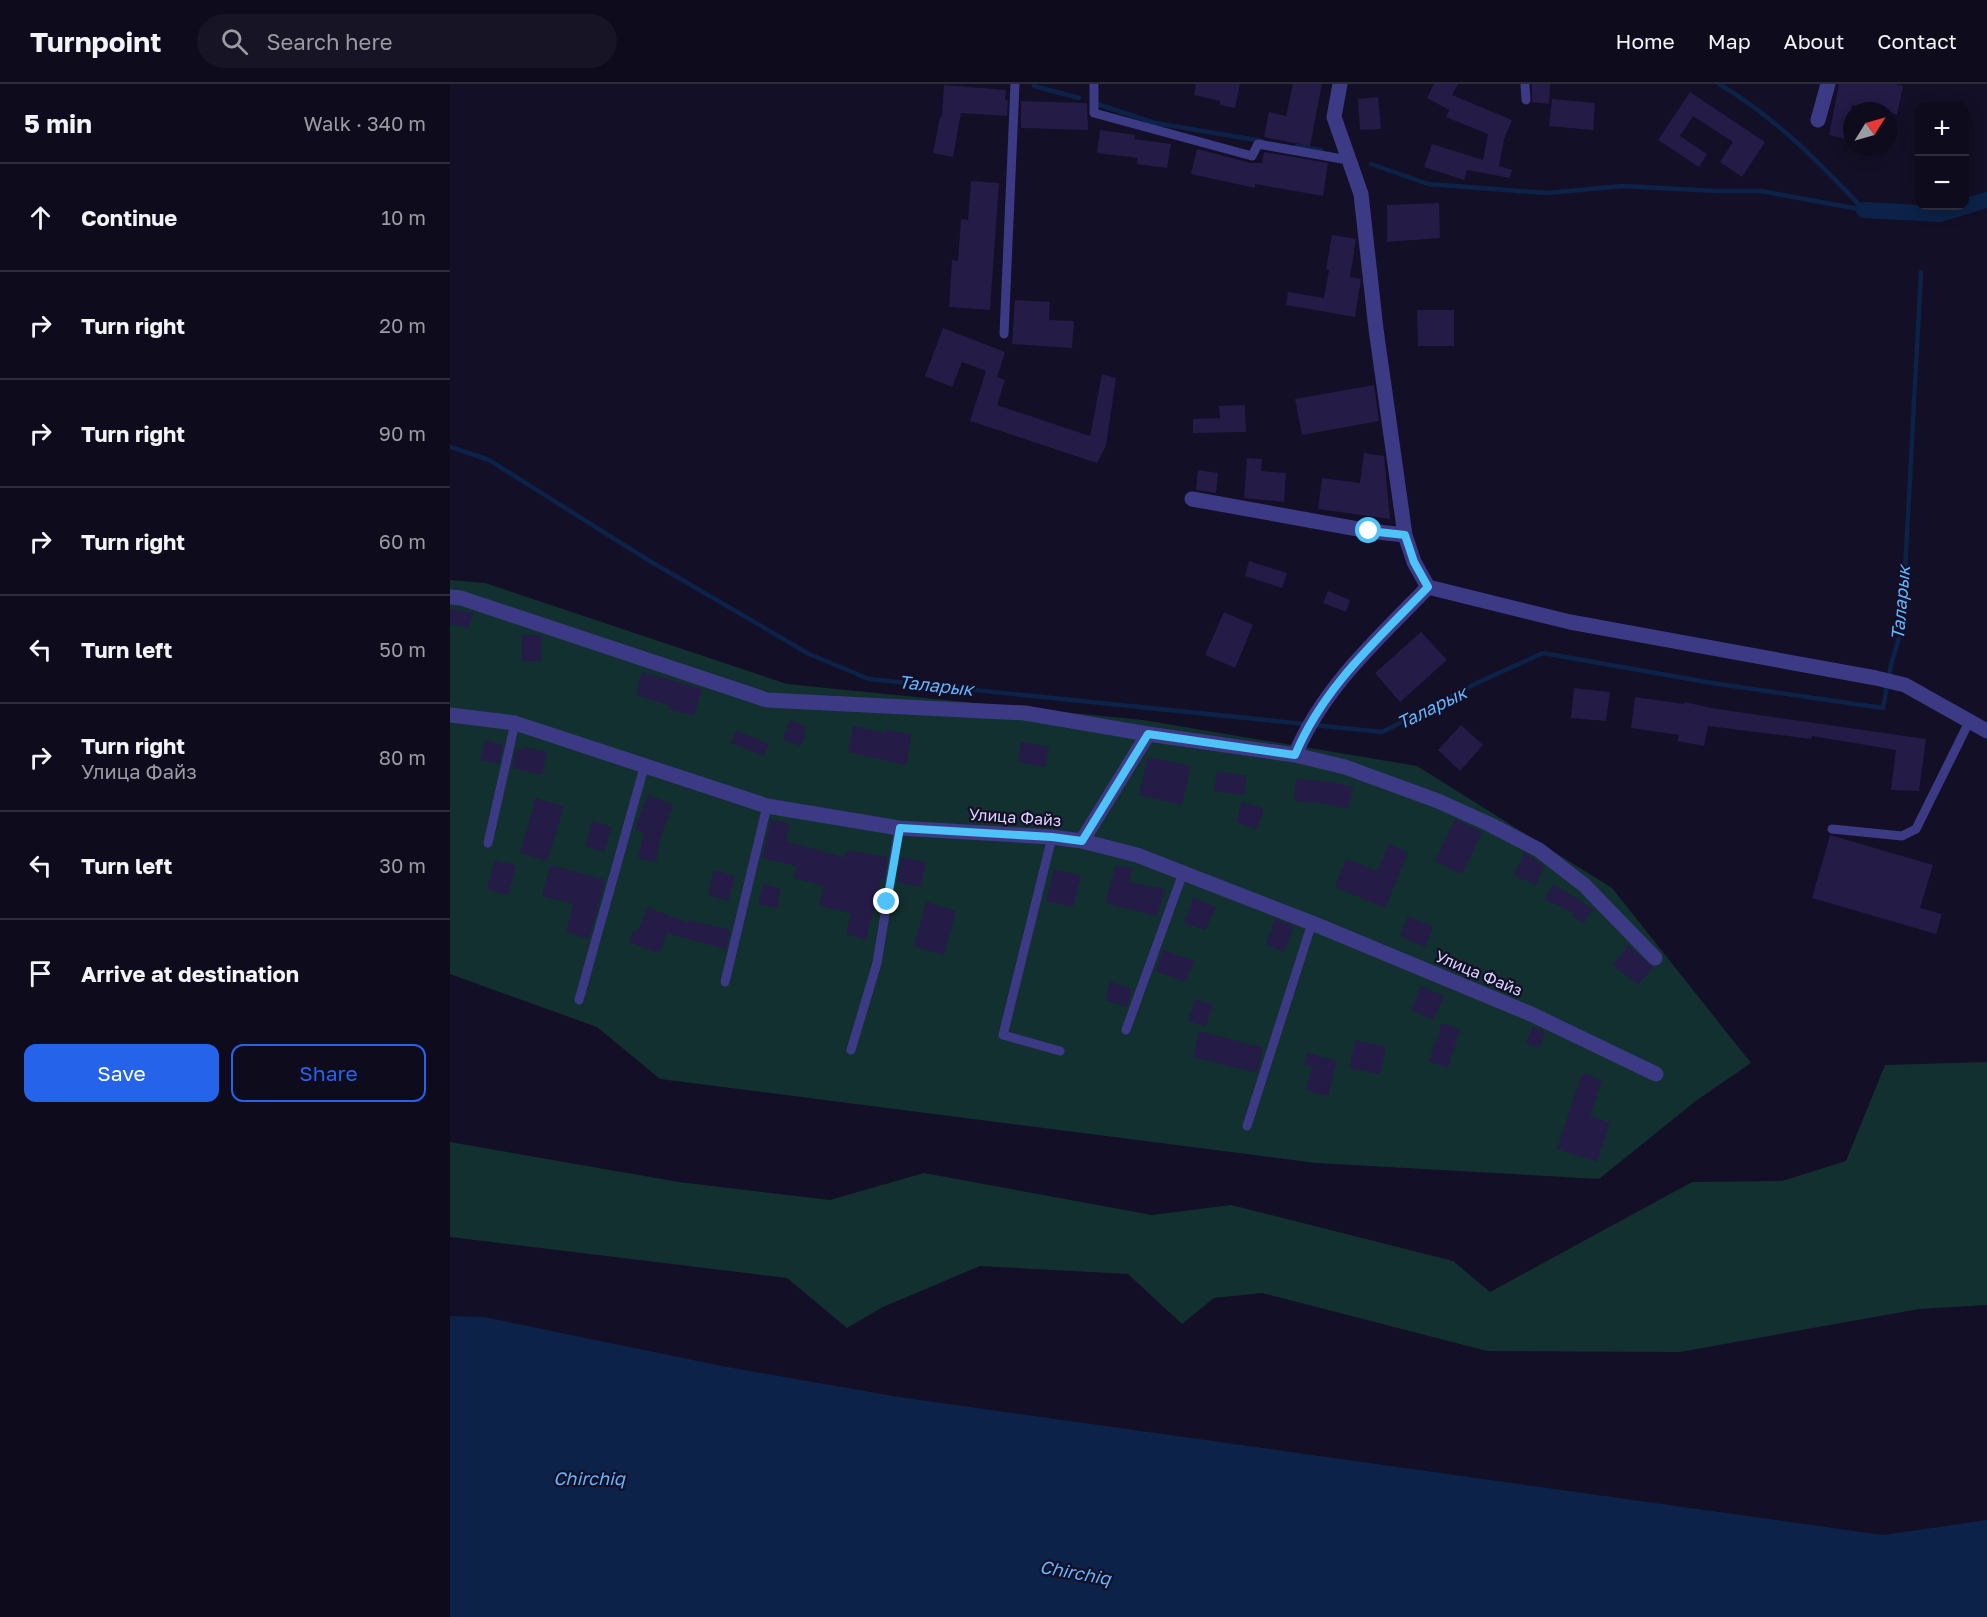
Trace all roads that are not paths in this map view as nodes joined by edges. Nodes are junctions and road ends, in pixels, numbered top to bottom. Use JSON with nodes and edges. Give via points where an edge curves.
{"nodes":[{"id":1,"x":1015,"y":84,"type":"edge"},
{"id":2,"x":1094,"y":84,"type":"edge"},
{"id":3,"x":1340,"y":84,"type":"edge"},
{"id":4,"x":1525,"y":84,"type":"edge"},
{"id":5,"x":1828,"y":84,"type":"edge"},
{"id":6,"x":1526,"y":100,"type":"dead end"},
{"id":7,"x":1818,"y":120,"type":"dead end"},
{"id":8,"x":1348,"y":160,"type":"junction"},
{"id":9,"x":1004,"y":334,"type":"dead end"},
{"id":10,"x":1192,"y":499,"type":"dead end"},
{"id":11,"x":1405,"y":535,"type":"junction"},
{"id":12,"x":1428,"y":587,"type":"junction"},
{"id":13,"x":450,"y":597,"type":"edge"},
{"id":14,"x":450,"y":715,"type":"edge"},
{"id":15,"x":1970,"y":720,"type":"junction"},
{"id":16,"x":515,"y":723,"type":"junction"},
{"id":17,"x":1987,"y":731,"type":"edge"},
{"id":18,"x":1148,"y":734,"type":"junction"},
{"id":19,"x":1295,"y":755,"type":"junction"},
{"id":20,"x":645,"y":764,"type":"junction"},
{"id":21,"x":766,"y":806,"type":"junction"},
{"id":22,"x":900,"y":828,"type":"junction"},
{"id":23,"x":1832,"y":829,"type":"dead end"},
{"id":24,"x":1052,"y":837,"type":"junction"},
{"id":25,"x":1082,"y":841,"type":"junction"},
{"id":26,"x":488,"y":843,"type":"dead end"},
{"id":27,"x":1183,"y":873,"type":"junction"},
{"id":28,"x":1312,"y":923,"type":"junction"},
{"id":29,"x":1655,"y":958,"type":"dead end"},
{"id":30,"x":725,"y":982,"type":"dead end"},
{"id":31,"x":579,"y":1000,"type":"dead end"},
{"id":32,"x":1126,"y":1030,"type":"dead end"},
{"id":33,"x":851,"y":1050,"type":"dead end"},
{"id":34,"x":1060,"y":1051,"type":"dead end"},
{"id":35,"x":1656,"y":1074,"type":"dead end"},
{"id":36,"x":1247,"y":1126,"type":"dead end"}],
"edges":[{"from":1,"to":9,"type":"lane"},
{"from":2,"to":8,"type":"lane","via":[[1094,113],[1252,156],[1258,144]]},
{"from":3,"to":8,"type":"street","via":[[1334,117]]},
{"from":4,"to":6,"type":"lane"},
{"from":5,"to":7,"type":"street"},
{"from":8,"to":11,"type":"street","via":[[1361,194]]},
{"from":10,"to":11,"type":"street"},
{"from":11,"to":12,"type":"street"},
{"from":12,"to":15,"type":"street","via":[[1570,622],[1905,685]]},
{"from":12,"to":19,"type":"street","via":[[1346,672],[1303,736]]},
{"from":13,"to":18,"type":"street","via":[[767,700],[1025,713]]},
{"from":14,"to":16,"type":"street","name":"Улица Файз"},
{"from":15,"to":17,"type":"street"},
{"from":15,"to":23,"type":"lane","via":[[1916,829],[1902,836]]},
{"from":16,"to":20,"type":"street","name":"Улица Файз"},
{"from":16,"to":26,"type":"lane"},
{"from":18,"to":19,"type":"street"},
{"from":18,"to":25,"type":"street"},
{"from":19,"to":29,"type":"street","via":[[1345,766],[1438,801],[1539,850],[1584,885]]},
{"from":20,"to":21,"type":"street","name":"Улица Файз"},
{"from":20,"to":31,"type":"lane"},
{"from":21,"to":22,"type":"street","name":"Улица Файз"},
{"from":21,"to":30,"type":"lane"},
{"from":22,"to":24,"type":"street","name":"Улица Файз"},
{"from":22,"to":33,"type":"lane","via":[[877,963]]},
{"from":24,"to":25,"type":"street","name":"Улица Файз"},
{"from":24,"to":34,"type":"lane","via":[[1003,1035]]},
{"from":25,"to":27,"type":"street","name":"Улица Файз","via":[[1137,855]]},
{"from":27,"to":28,"type":"street","name":"Улица Файз"},
{"from":27,"to":32,"type":"lane"},
{"from":28,"to":35,"type":"street","name":"Улица Файз","via":[[1532,1014]]},
{"from":28,"to":36,"type":"lane"}]}
